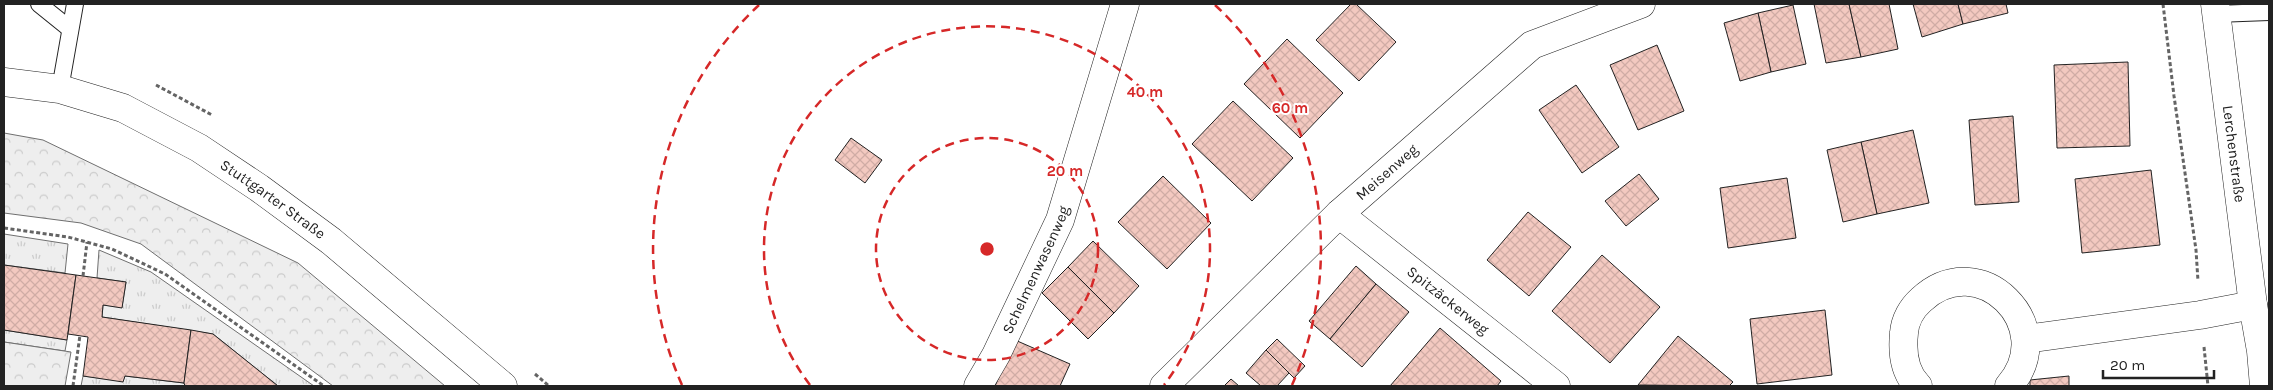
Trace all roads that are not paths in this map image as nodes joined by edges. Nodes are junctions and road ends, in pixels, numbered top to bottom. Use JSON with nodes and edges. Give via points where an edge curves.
{"nodes":[{"id":1,"x":39,"y":4,"type":"edge"},
{"id":2,"x":75,"y":4,"type":"edge"},
{"id":3,"x":1125,"y":4,"type":"edge"},
{"id":4,"x":1641,"y":4,"type":"edge"},
{"id":5,"x":2216,"y":9,"type":"edge"},
{"id":6,"x":2269,"y":12,"type":"edge"},
{"id":7,"x":70,"y":29,"type":"junction"},
{"id":8,"x":4,"y":82,"type":"edge"},
{"id":9,"x":60,"y":89,"type":"junction"},
{"id":10,"x":1339,"y":214,"type":"junction"},
{"id":11,"x":2253,"y":305,"type":"junction"},
{"id":12,"x":2026,"y":340,"type":"junction"},
{"id":13,"x":503,"y":386,"type":"edge"},
{"id":14,"x":978,"y":386,"type":"edge"},
{"id":15,"x":1164,"y":386,"type":"edge"},
{"id":16,"x":1556,"y":386,"type":"edge"},
{"id":17,"x":1918,"y":386,"type":"edge"},
{"id":18,"x":2009,"y":386,"type":"edge"},
{"id":19,"x":2264,"y":386,"type":"edge"}],
"edges":[{"from":1,"to":7,"type":"lane"},
{"from":2,"to":7,"type":"lane"},
{"from":3,"to":14,"type":"street","name":"Schelmenwasenweg","via":[[1060,220]]},
{"from":4,"to":10,"type":"street","name":"Meisenweg","via":[[1532,45]]},
{"from":5,"to":6,"type":"lane"},
{"from":5,"to":11,"type":"street","name":"Lerchenstraße"},
{"from":7,"to":9,"type":"lane"},
{"from":8,"to":9,"type":"street","name":"Stuttgarter Straße"},
{"from":9,"to":13,"type":"street","name":"Stuttgarter Straße","via":[[123,108],[199,148],[259,188],[331,241]]},
{"from":10,"to":15,"type":"street","name":"Meisenweg"},
{"from":10,"to":16,"type":"street","name":"Spitzäckerweg"},
{"from":11,"to":12,"type":"street"},
{"from":11,"to":19,"type":"street","name":"Lerchenstraße"},
{"from":12,"to":17,"type":"street","via":[[2021,318],[2009,300],[1992,288],[1971,282],[1949,284],[1929,292],[1913,308],[1904,327],[1902,348],[1907,368]]},
{"from":12,"to":18,"type":"street","via":[[2025,359]]}]}
